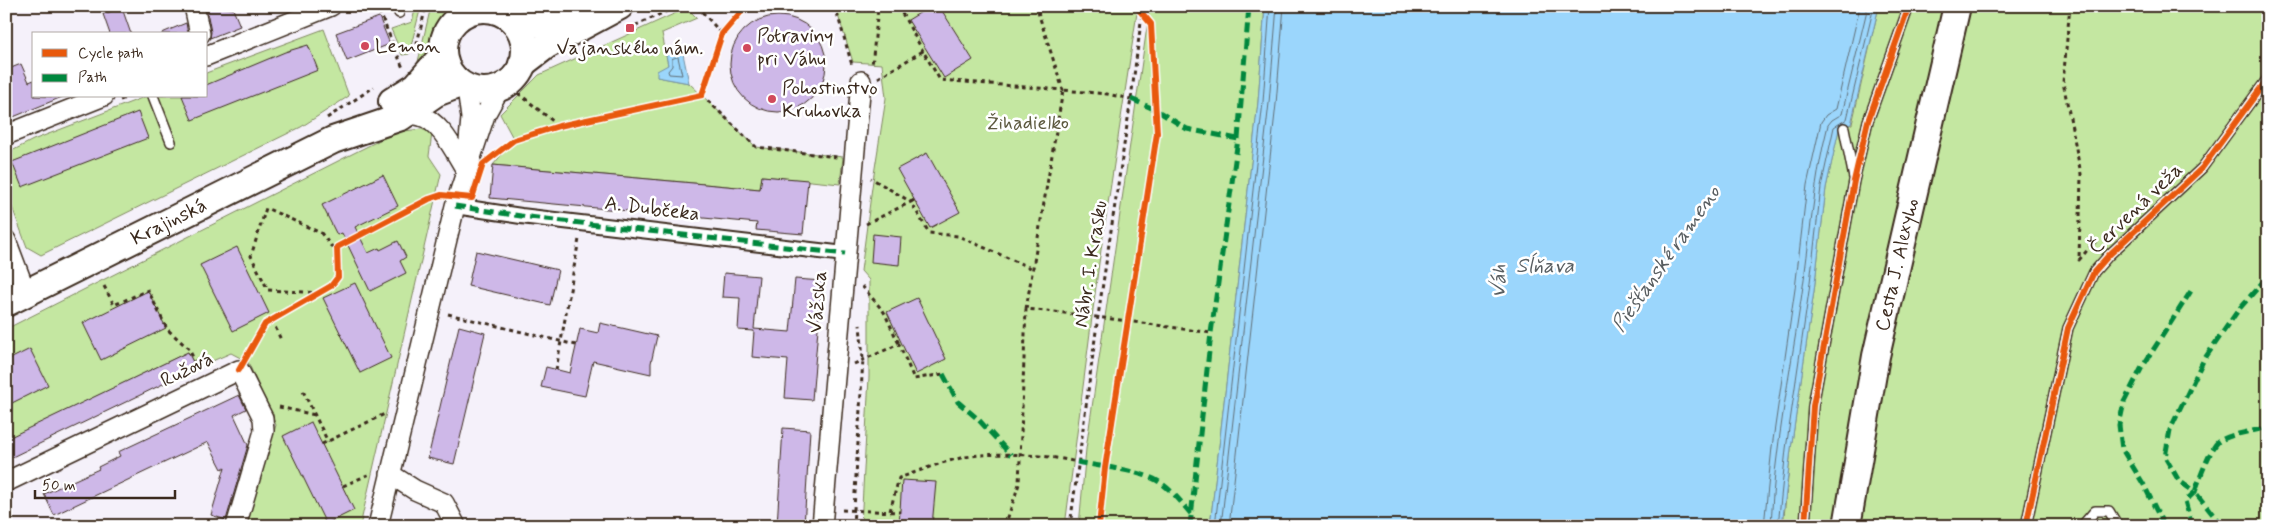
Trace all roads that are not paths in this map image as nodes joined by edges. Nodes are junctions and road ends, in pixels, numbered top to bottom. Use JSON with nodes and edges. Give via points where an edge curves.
{"nodes":[{"id":1,"x":194,"y":6,"type":"edge"},
{"id":2,"x":331,"y":6,"type":"edge"},
{"id":3,"x":538,"y":6,"type":"edge"},
{"id":4,"x":620,"y":6,"type":"edge"},
{"id":5,"x":1909,"y":6,"type":"edge"},
{"id":6,"x":1956,"y":6,"type":"edge"},
{"id":7,"x":574,"y":9,"type":"edge"},
{"id":8,"x":455,"y":14,"type":"edge"},
{"id":9,"x":504,"y":14,"type":"edge"},
{"id":10,"x":200,"y":32,"type":"edge"},
{"id":11,"x":208,"y":55,"type":"edge"},
{"id":12,"x":443,"y":55,"type":"junction"},
{"id":13,"x":2268,"y":78,"type":"edge"},
{"id":14,"x":866,"y":82,"type":"road end"},
{"id":15,"x":464,"y":86,"type":"junction"},
{"id":16,"x":515,"y":86,"type":"junction"},
{"id":17,"x":99,"y":98,"type":"edge"},
{"id":18,"x":154,"y":98,"type":"edge"},
{"id":19,"x":400,"y":116,"type":"junction"},
{"id":20,"x":1844,"y":128,"type":"dead end"},
{"id":21,"x":327,"y":131,"type":"junction"},
{"id":22,"x":6,"y":135,"type":"edge"},
{"id":23,"x":171,"y":142,"type":"dead end"},
{"id":24,"x":466,"y":170,"type":"junction"},
{"id":25,"x":1854,"y":181,"type":"junction"},
{"id":26,"x":455,"y":206,"type":"junction"},
{"id":27,"x":10,"y":236,"type":"edge"},
{"id":28,"x":845,"y":254,"type":"junction"},
{"id":29,"x":16,"y":298,"type":"edge"},
{"id":30,"x":383,"y":472,"type":"junction"},
{"id":31,"x":6,"y":482,"type":"edge"},
{"id":32,"x":823,"y":517,"type":"edge"},
{"id":33,"x":236,"y":526,"type":"edge"},
{"id":34,"x":378,"y":526,"type":"edge"},
{"id":35,"x":456,"y":526,"type":"edge"},
{"id":36,"x":1805,"y":526,"type":"edge"},
{"id":37,"x":1846,"y":526,"type":"edge"},
{"id":38,"x":2026,"y":526,"type":"edge"},
{"id":39,"x":2082,"y":526,"type":"edge"},
{"id":40,"x":2118,"y":526,"type":"edge"}],
"edges":[{"from":1,"to":10,"type":"street"},
{"from":2,"to":11,"type":"street"},
{"from":3,"to":7,"type":"street"},
{"from":4,"to":16,"type":"main road","via":[[547,45]]},
{"from":5,"to":25,"type":"lane","via":[[1868,121]]},
{"from":6,"to":37,"type":"main road","name":"Cesta J. Alexyho","via":[[1876,356]]},
{"from":7,"to":9,"type":"main road","via":[[535,24]]},
{"from":8,"to":9,"type":"main road","via":[[486,9]]},
{"from":8,"to":12,"type":"main road","via":[[446,34]]},
{"from":9,"to":16,"type":"main road","via":[[524,42]]},
{"from":12,"to":15,"type":"main road","via":[[450,75]]},
{"from":12,"to":21,"type":"main road","name":"Krajinská","via":[[416,86]]},
{"from":13,"to":38,"type":"lane","name":"Červená veža","via":[[2202,168],[2094,272],[2068,328]]},
{"from":14,"to":28,"type":"street","name":"Vážska"},
{"from":15,"to":16,"type":"main road","via":[[483,91]]},
{"from":15,"to":19,"type":"main road","name":"Krajinská","via":[[436,93]]},
{"from":15,"to":24,"type":"street","via":[[471,118]]},
{"from":16,"to":24,"type":"street","via":[[485,115]]},
{"from":17,"to":22,"type":"street"},
{"from":18,"to":23,"type":"lane"},
{"from":19,"to":21,"type":"main road","name":"Krajinská"},
{"from":19,"to":24,"type":"street","via":[[421,116],[433,124],[444,135]]},
{"from":20,"to":25,"type":"lane"},
{"from":21,"to":29,"type":"main road","name":"Krajinská"},
{"from":24,"to":26,"type":"street"},
{"from":25,"to":36,"type":"lane","via":[[1812,406]]},
{"from":26,"to":28,"type":"street","name":"A. Dubčeka"},
{"from":26,"to":30,"type":"street"},
{"from":27,"to":29,"type":"street"},
{"from":28,"to":32,"type":"street","name":"Vážska"},
{"from":30,"to":34,"type":"street"},
{"from":30,"to":35,"type":"street","via":[[444,504]]},
{"from":31,"to":33,"type":"street","name":"Ružová","via":[[239,370],[263,418],[264,431]]},
{"from":39,"to":40,"type":"lane","via":[[2095,511],[2109,511]]}]}
